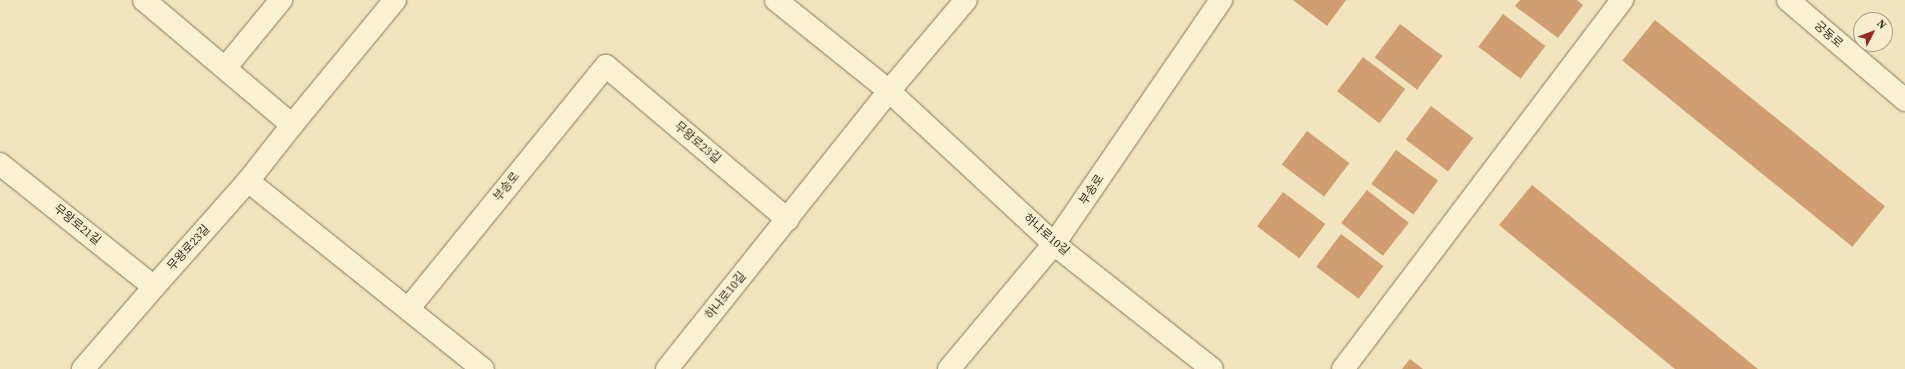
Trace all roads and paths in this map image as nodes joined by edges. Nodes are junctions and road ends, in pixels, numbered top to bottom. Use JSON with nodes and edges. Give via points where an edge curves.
{"nodes":[{"id":1,"x":144,"y":0,"type":"edge"},
{"id":2,"x":281,"y":0,"type":"edge"},
{"id":3,"x":395,"y":0,"type":"edge"},
{"id":4,"x":776,"y":0,"type":"edge"},
{"id":5,"x":966,"y":0,"type":"edge"},
{"id":6,"x":1221,"y":0,"type":"edge"},
{"id":7,"x":1622,"y":0,"type":"edge"},
{"id":8,"x":1788,"y":0,"type":"edge"},
{"id":9,"x":606,"y":66,"type":"joint"},
{"id":10,"x":226,"y":67,"type":"junction"},
{"id":11,"x":889,"y":91,"type":"junction"},
{"id":12,"x":1905,"y":100,"type":"edge"},
{"id":13,"x":292,"y":125,"type":"junction"},
{"id":14,"x":0,"y":164,"type":"edge"},
{"id":15,"x":248,"y":181,"type":"junction"},
{"id":16,"x":788,"y":220,"type":"junction"},
{"id":17,"x":1054,"y":244,"type":"junction"},
{"id":18,"x":154,"y":286,"type":"junction"},
{"id":19,"x":409,"y":308,"type":"junction"},
{"id":20,"x":84,"y":369,"type":"edge"},
{"id":21,"x":483,"y":369,"type":"edge"},
{"id":22,"x":667,"y":369,"type":"edge"},
{"id":23,"x":949,"y":369,"type":"edge"},
{"id":24,"x":1212,"y":369,"type":"edge"},
{"id":25,"x":1343,"y":369,"type":"edge"}],
"edges":[{"from":1,"to":10,"type":"street"},
{"from":2,"to":10,"type":"street"},
{"from":3,"to":13,"type":"street","name":"무왕로23길"},
{"from":4,"to":11,"type":"street","name":"하나로10길"},
{"from":5,"to":11,"type":"street","name":"하나로10길"},
{"from":6,"to":17,"type":"street","name":"부송로"},
{"from":7,"to":25,"type":"street"},
{"from":8,"to":12,"type":"street","name":"궁동로"},
{"from":9,"to":16,"type":"street","name":"무왕로23길"},
{"from":9,"to":19,"type":"street","name":"부송로"},
{"from":10,"to":13,"type":"street"},
{"from":11,"to":16,"type":"street","name":"하나로10길"},
{"from":11,"to":17,"type":"street","name":"하나로10길"},
{"from":13,"to":15,"type":"street","name":"무왕로23길"},
{"from":14,"to":18,"type":"street","name":"무왕로21길"},
{"from":15,"to":18,"type":"street","name":"무왕로23길"},
{"from":15,"to":19,"type":"street"},
{"from":16,"to":22,"type":"street","name":"하나로10길"},
{"from":17,"to":23,"type":"street","name":"부송로"},
{"from":17,"to":24,"type":"street","name":"하나로10길"},
{"from":18,"to":20,"type":"street","name":"무왕로23길"},
{"from":19,"to":21,"type":"street"}]}
